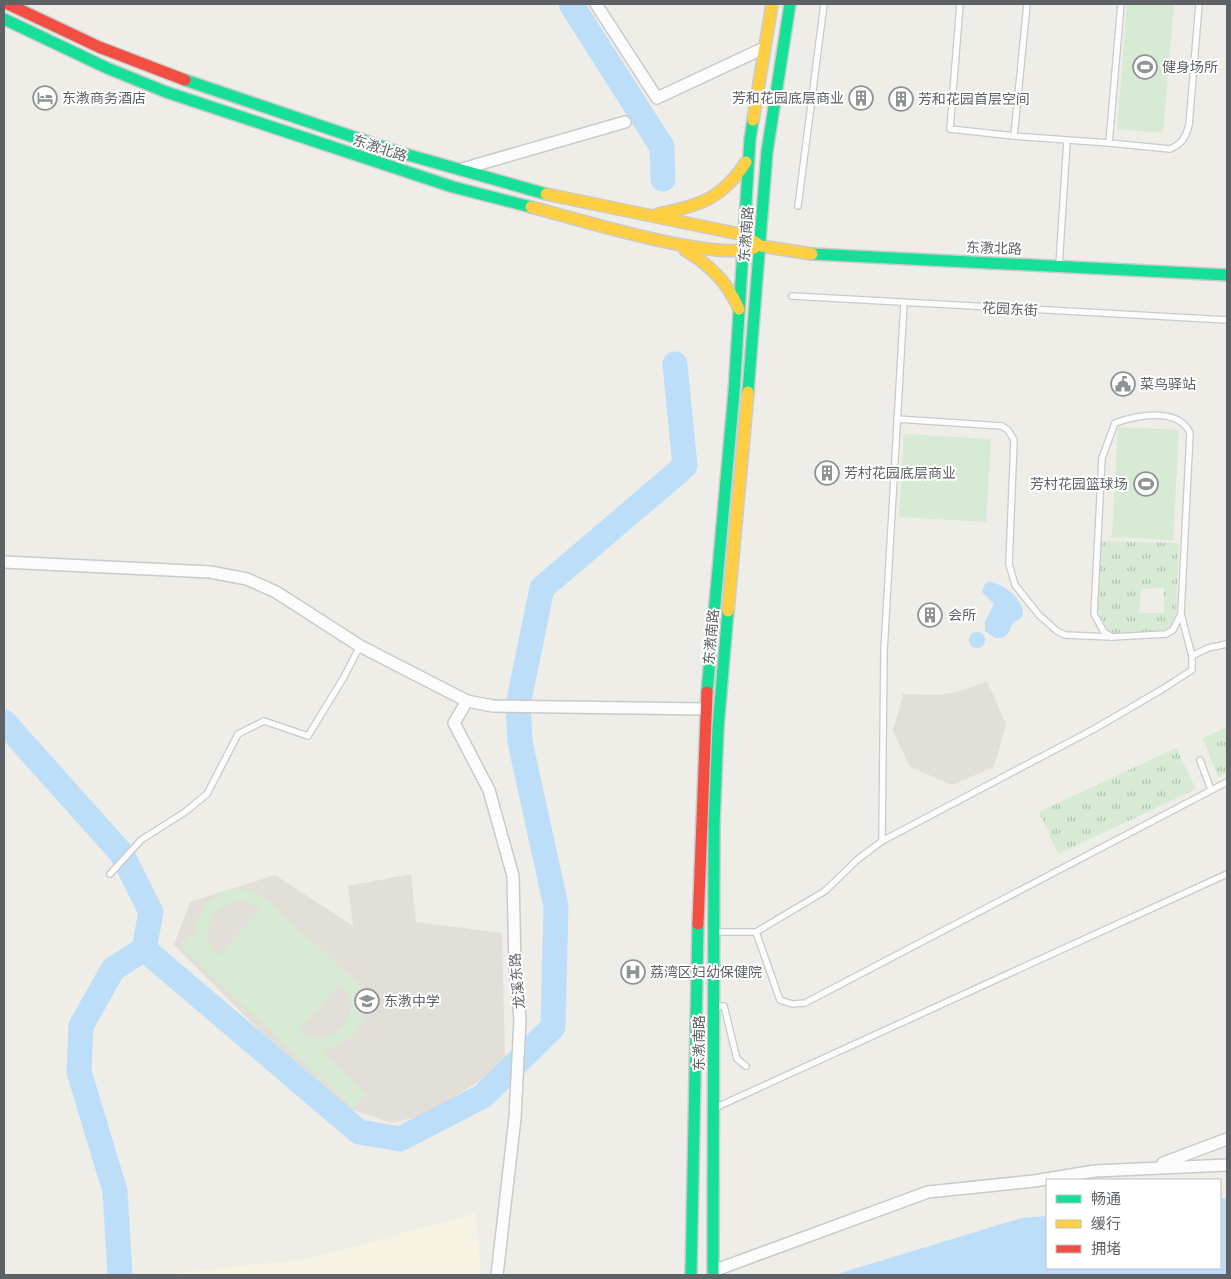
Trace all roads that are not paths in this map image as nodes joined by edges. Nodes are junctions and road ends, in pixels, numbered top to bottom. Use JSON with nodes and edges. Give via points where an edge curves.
{"nodes":[{"id":1,"x":8,"y":4,"type":"edge"},
{"id":2,"x":596,"y":4,"type":"edge"},
{"id":3,"x":772,"y":4,"type":"edge"},
{"id":4,"x":790,"y":4,"type":"edge"},
{"id":5,"x":824,"y":4,"type":"edge"},
{"id":6,"x":960,"y":4,"type":"edge"},
{"id":7,"x":1027,"y":4,"type":"edge"},
{"id":8,"x":1121,"y":4,"type":"edge"},
{"id":9,"x":1198,"y":4,"type":"edge"},
{"id":10,"x":4,"y":19,"type":"edge"},
{"id":11,"x":764,"y":48,"type":"junction"},
{"id":12,"x":625,"y":122,"type":"dead end"},
{"id":13,"x":1014,"y":136,"type":"junction"},
{"id":14,"x":1067,"y":141,"type":"junction"},
{"id":15,"x":1109,"y":143,"type":"junction"},
{"id":16,"x":748,"y":158,"type":"junction"},
{"id":17,"x":458,"y":171,"type":"junction"},
{"id":18,"x":798,"y":206,"type":"dead end"},
{"id":19,"x":650,"y":216,"type":"junction"},
{"id":20,"x":744,"y":235,"type":"junction"},
{"id":21,"x":675,"y":244,"type":"junction"},
{"id":22,"x":761,"y":246,"type":"junction"},
{"id":23,"x":743,"y":252,"type":"junction"},
{"id":24,"x":1059,"y":266,"type":"junction"},
{"id":25,"x":1227,"y":276,"type":"edge"},
{"id":26,"x":792,"y":296,"type":"dead end"},
{"id":27,"x":904,"y":303,"type":"junction"},
{"id":28,"x":740,"y":311,"type":"junction"},
{"id":29,"x":1227,"y":320,"type":"edge"},
{"id":30,"x":897,"y":419,"type":"junction"},
{"id":31,"x":4,"y":562,"type":"edge"},
{"id":32,"x":1181,"y":614,"type":"junction"},
{"id":33,"x":1112,"y":637,"type":"junction"},
{"id":34,"x":1227,"y":644,"type":"edge"},
{"id":35,"x":360,"y":646,"type":"junction"},
{"id":36,"x":1192,"y":656,"type":"junction"},
{"id":37,"x":468,"y":702,"type":"junction"},
{"id":38,"x":705,"y":709,"type":"junction"},
{"id":39,"x":1200,"y":760,"type":"dead end"},
{"id":40,"x":1227,"y":782,"type":"edge"},
{"id":41,"x":1211,"y":790,"type":"junction"},
{"id":42,"x":882,"y":841,"type":"junction"},
{"id":43,"x":110,"y":874,"type":"dead end"},
{"id":44,"x":1227,"y":874,"type":"edge"},
{"id":45,"x":716,"y":932,"type":"junction"},
{"id":46,"x":756,"y":932,"type":"junction"},
{"id":47,"x":714,"y":1005,"type":"junction"},
{"id":48,"x":746,"y":1066,"type":"dead end"},
{"id":49,"x":715,"y":1108,"type":"junction"},
{"id":50,"x":1227,"y":1139,"type":"edge"},
{"id":51,"x":1227,"y":1164,"type":"edge"},
{"id":52,"x":1155,"y":1166,"type":"junction"},
{"id":53,"x":1046,"y":1179,"type":"edge"},
{"id":54,"x":1046,"y":1179,"type":"edge"},
{"id":55,"x":713,"y":1273,"type":"edge"},
{"id":56,"x":497,"y":1275,"type":"edge"},
{"id":57,"x":692,"y":1275,"type":"edge"}],
"edges":[{"from":1,"to":17,"type":"street","name":"东漖北路","via":[[99,47],[173,76]]},
{"from":2,"to":11,"type":"street","via":[[657,98]]},
{"from":3,"to":11,"type":"street","name":"东漖南路"},
{"from":4,"to":22,"type":"street","name":"东漖南路","via":[[767,152]]},
{"from":5,"to":18,"type":"lane"},
{"from":6,"to":13,"type":"lane","via":[[950,129]]},
{"from":7,"to":13,"type":"lane"},
{"from":8,"to":15,"type":"lane"},
{"from":9,"to":15,"type":"lane","via":[[1187,136],[1170,149]]},
{"from":10,"to":21,"type":"street","name":"东漖北路","via":[[131,78],[256,123],[478,195]]},
{"from":11,"to":16,"type":"street","name":"东漖南路"},
{"from":12,"to":17,"type":"street"},
{"from":13,"to":14,"type":"lane"},
{"from":14,"to":15,"type":"lane"},
{"from":14,"to":24,"type":"lane"},
{"from":16,"to":19,"type":"street","via":[[737,178],[714,198]]},
{"from":16,"to":20,"type":"street","name":"东漖南路"},
{"from":17,"to":19,"type":"street","name":"东漖北路","via":[[552,196]]},
{"from":19,"to":20,"type":"street","name":"东漖北路"},
{"from":20,"to":22,"type":"street","name":"东漖北路"},
{"from":20,"to":23,"type":"street","name":"东漖南路"},
{"from":21,"to":23,"type":"street","name":"东漖北路"},
{"from":21,"to":28,"type":"street","via":[[706,261],[722,275]]},
{"from":22,"to":23,"type":"street","name":"东漖北路"},
{"from":22,"to":24,"type":"street","name":"东漖北路","via":[[795,253]]},
{"from":22,"to":45,"type":"street","name":"东漖南路","via":[[718,728],[714,826]]},
{"from":23,"to":28,"type":"street","name":"东漖南路"},
{"from":24,"to":25,"type":"street","name":"东漖北路"},
{"from":26,"to":27,"type":"lane","name":"花园东街"},
{"from":27,"to":29,"type":"lane","name":"花园东街"},
{"from":27,"to":30,"type":"lane"},
{"from":28,"to":38,"type":"street","name":"东漖南路"},
{"from":30,"to":33,"type":"lane","via":[[1002,426],[1008,430],[1014,440],[1009,564],[1015,585],[1039,615],[1057,631],[1065,635]]},
{"from":30,"to":42,"type":"lane","via":[[884,651]]},
{"from":31,"to":35,"type":"street","via":[[210,572],[247,579],[276,592]]},
{"from":32,"to":33,"type":"lane","via":[[1173,630],[1166,634]]},
{"from":32,"to":33,"type":"lane","via":[[1190,433],[1186,423],[1177,419],[1137,415],[1116,423],[1102,458],[1094,614],[1104,632]]},
{"from":32,"to":36,"type":"lane"},
{"from":34,"to":36,"type":"lane"},
{"from":35,"to":37,"type":"street"},
{"from":35,"to":43,"type":"lane","via":[[308,736],[264,721],[238,734],[207,794],[141,840]]},
{"from":36,"to":42,"type":"lane","via":[[1192,670],[1161,690]]},
{"from":37,"to":38,"type":"street","via":[[493,706]]},
{"from":37,"to":56,"type":"street","name":"龙溪东路","via":[[454,723],[489,790],[513,876],[520,1019],[515,1118]]},
{"from":38,"to":57,"type":"street","name":"东漖南路"},
{"from":39,"to":41,"type":"lane"},
{"from":40,"to":41,"type":"lane"},
{"from":41,"to":46,"type":"lane","via":[[806,1004],[780,1000]]},
{"from":42,"to":46,"type":"lane","via":[[857,860],[825,892]]},
{"from":44,"to":49,"type":"lane"},
{"from":45,"to":46,"type":"lane"},
{"from":45,"to":47,"type":"street","name":"东漖南路"},
{"from":47,"to":48,"type":"lane","via":[[724,1006],[737,1059]]},
{"from":47,"to":49,"type":"street","name":"东漖南路"},
{"from":49,"to":55,"type":"street","name":"东漖南路"},
{"from":50,"to":52,"type":"street"},
{"from":51,"to":52,"type":"street"},
{"from":52,"to":54,"type":"street"},
{"from":53,"to":55,"type":"street","via":[[928,1192]]}]}
